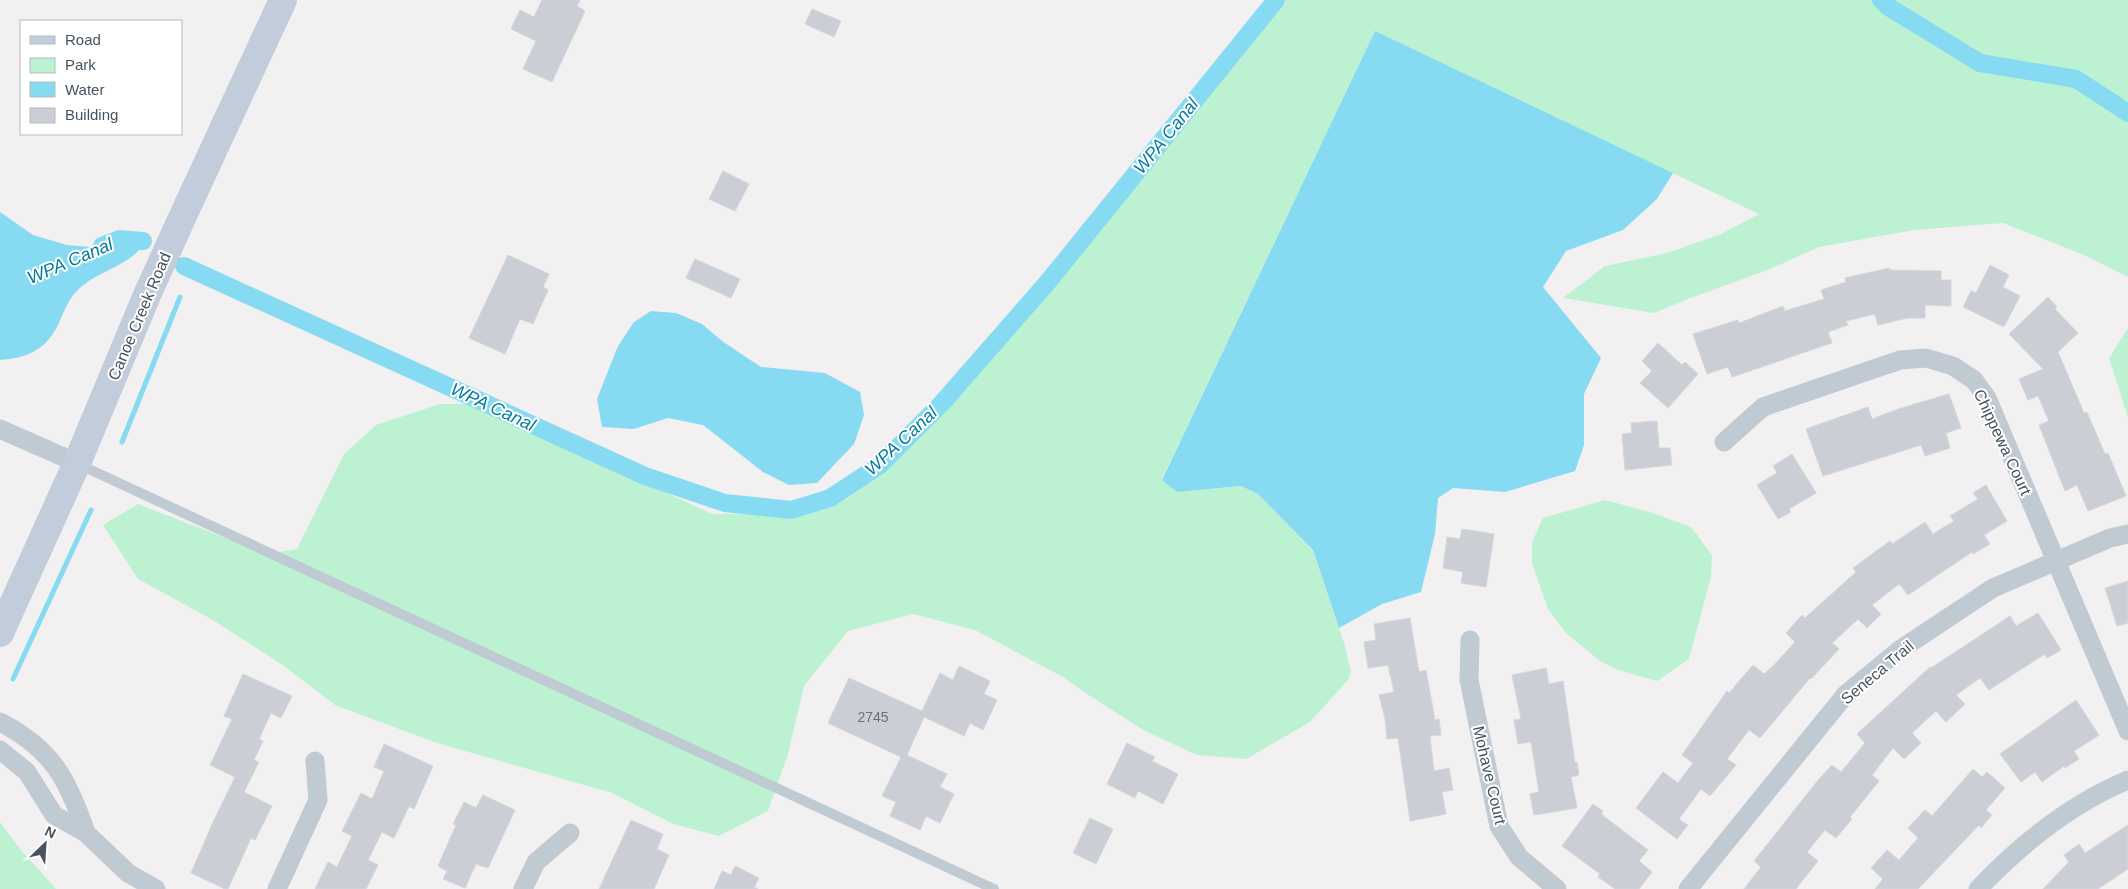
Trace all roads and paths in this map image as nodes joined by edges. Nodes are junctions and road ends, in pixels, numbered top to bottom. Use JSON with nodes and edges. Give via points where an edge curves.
{"nodes":[{"id":1,"x":283,"y":0,"type":"edge"},
{"id":2,"x":0,"y":429,"type":"edge"},
{"id":3,"x":1724,"y":442,"type":"dead end"},
{"id":4,"x":78,"y":463,"type":"junction"},
{"id":5,"x":2128,"y":534,"type":"edge"},
{"id":6,"x":2056,"y":561,"type":"junction"},
{"id":7,"x":0,"y":633,"type":"edge"},
{"id":8,"x":1470,"y":640,"type":"dead end"},
{"id":9,"x":0,"y":722,"type":"edge"},
{"id":10,"x":2128,"y":732,"type":"edge"},
{"id":11,"x":0,"y":750,"type":"edge"},
{"id":12,"x":315,"y":761,"type":"dead end"},
{"id":13,"x":2128,"y":780,"type":"edge"},
{"id":14,"x":86,"y":833,"type":"junction"},
{"id":15,"x":570,"y":833,"type":"dead end"},
{"id":16,"x":156,"y":889,"type":"edge"},
{"id":17,"x":277,"y":889,"type":"edge"},
{"id":18,"x":523,"y":889,"type":"edge"},
{"id":19,"x":994,"y":889,"type":"edge"},
{"id":20,"x":1557,"y":889,"type":"edge"},
{"id":21,"x":1688,"y":889,"type":"edge"},
{"id":22,"x":1978,"y":889,"type":"edge"}],
"edges":[{"from":1,"to":4,"type":"main road","name":"Canoe Creek Road","via":[[147,295]]},
{"from":2,"to":4,"type":"street"},
{"from":3,"to":6,"type":"street","name":"Chippewa Court","via":[[1763,407],[1900,360],[1926,358],[1953,366],[1974,380],[1987,398]]},
{"from":4,"to":7,"type":"main road","name":"Canoe Creek Road"},
{"from":4,"to":19,"type":"lane"},
{"from":5,"to":6,"type":"street","name":"Seneca Trail","via":[[2110,538]]},
{"from":6,"to":10,"type":"street","name":"Chippewa Court"},
{"from":6,"to":21,"type":"street","name":"Seneca Trail","via":[[1993,588],[1898,651],[1846,694]]},
{"from":8,"to":20,"type":"street","name":"Mohave Court","via":[[1469,680],[1499,826],[1519,857]]},
{"from":9,"to":14,"type":"street","via":[[41,748],[59,771],[75,800]]},
{"from":11,"to":14,"type":"street","via":[[27,772],[54,815]]},
{"from":12,"to":17,"type":"street","via":[[318,800]]},
{"from":13,"to":22,"type":"street","via":[[2100,792],[2045,827],[1999,866]]},
{"from":14,"to":16,"type":"street","via":[[128,873]]},
{"from":15,"to":18,"type":"street","via":[[536,862]]}]}
